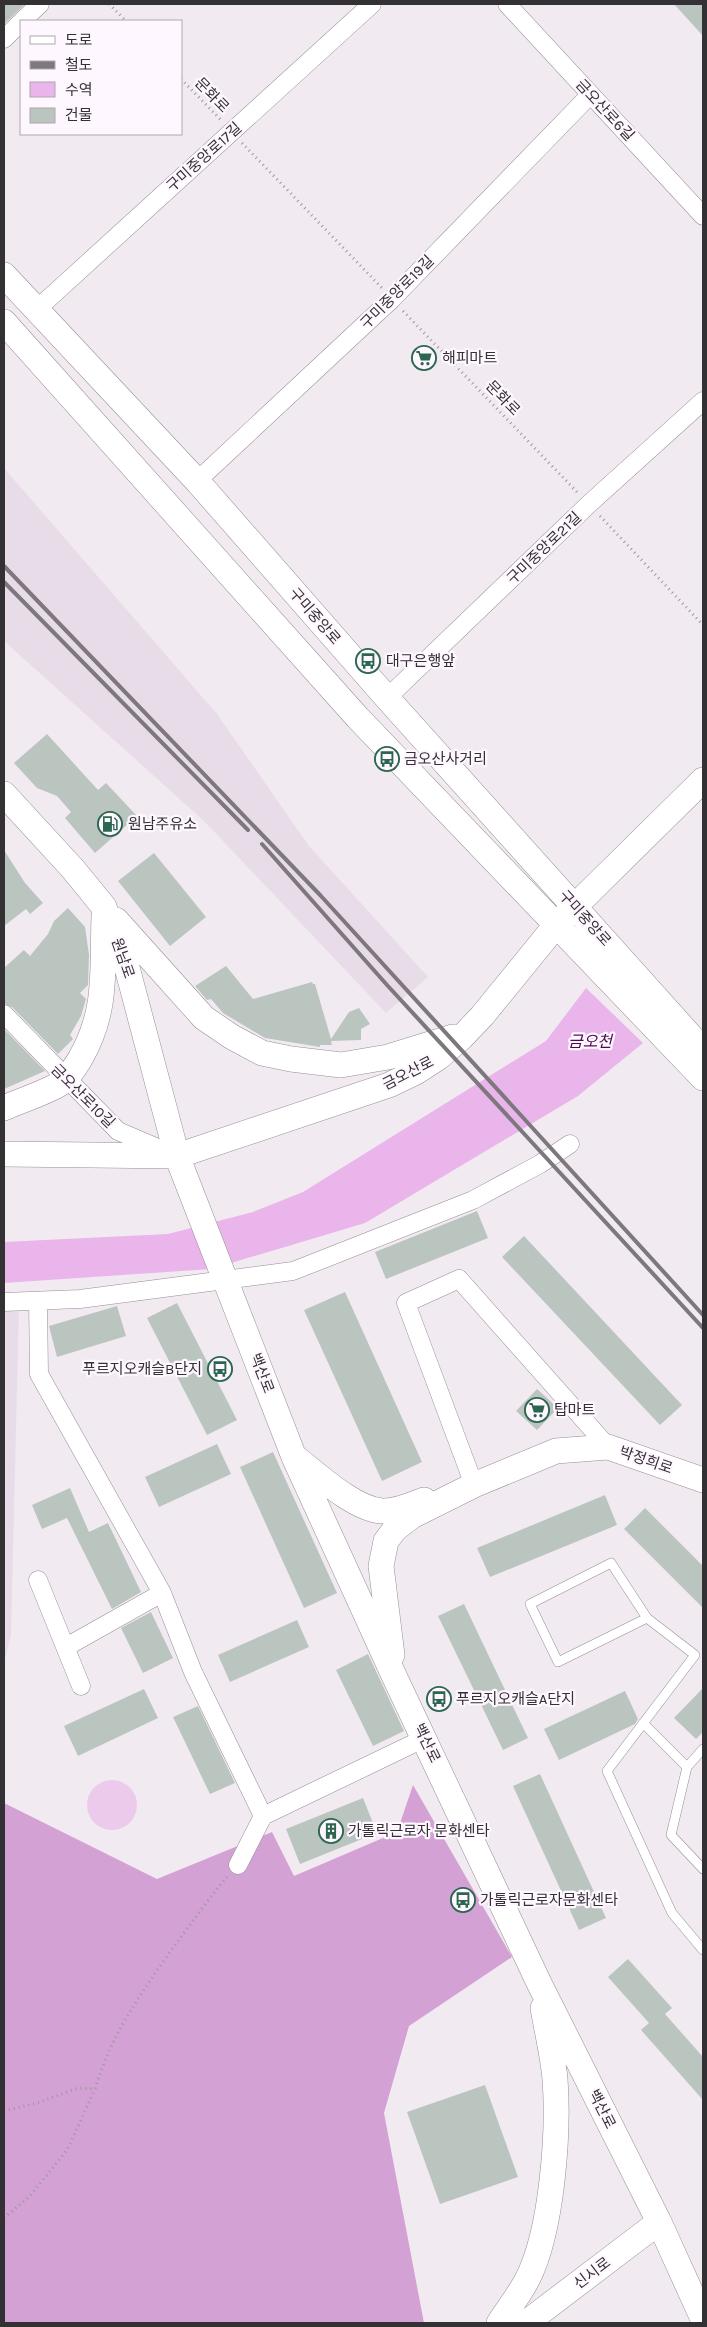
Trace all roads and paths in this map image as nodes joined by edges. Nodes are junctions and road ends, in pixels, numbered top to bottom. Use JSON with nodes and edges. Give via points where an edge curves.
{"nodes":[{"id":1,"x":40,"y":4,"type":"edge"},
{"id":2,"x":109,"y":4,"type":"edge"},
{"id":3,"x":372,"y":4,"type":"edge"},
{"id":4,"x":507,"y":4,"type":"edge"},
{"id":5,"x":24,"y":20,"type":"edge"},
{"id":6,"x":125,"y":20,"type":"edge"},
{"id":7,"x":20,"y":24,"type":"edge"},
{"id":8,"x":4,"y":39,"type":"edge"},
{"id":9,"x":182,"y":80,"type":"edge"},
{"id":10,"x":590,"y":95,"type":"junction"},
{"id":11,"x":232,"y":132,"type":"junction"},
{"id":12,"x":703,"y":216,"type":"edge"},
{"id":13,"x":4,"y":274,"type":"edge"},
{"id":14,"x":392,"y":299,"type":"junction"},
{"id":15,"x":36,"y":310,"type":"junction"},
{"id":16,"x":4,"y":322,"type":"edge"},
{"id":17,"x":703,"y":401,"type":"edge"},
{"id":18,"x":197,"y":481,"type":"junction"},
{"id":19,"x":589,"y":504,"type":"junction"},
{"id":20,"x":703,"y":625,"type":"edge"},
{"id":21,"x":387,"y":698,"type":"junction"},
{"id":22,"x":703,"y":780,"type":"edge"},
{"id":23,"x":4,"y":794,"type":"edge"},
{"id":24,"x":574,"y":906,"type":"junction"},
{"id":25,"x":104,"y":907,"type":"junction"},
{"id":26,"x":557,"y":924,"type":"junction"},
{"id":27,"x":4,"y":1014,"type":"edge"},
{"id":28,"x":466,"y":1033,"type":"junction"},
{"id":29,"x":702,"y":1047,"type":"edge"},
{"id":30,"x":65,"y":1078,"type":"junction"},
{"id":31,"x":703,"y":1078,"type":"edge"},
{"id":32,"x":4,"y":1108,"type":"edge"},
{"id":33,"x":570,"y":1144,"type":"dead end"},
{"id":34,"x":4,"y":1154,"type":"edge"},
{"id":35,"x":177,"y":1156,"type":"junction"},
{"id":36,"x":227,"y":1281,"type":"junction"},
{"id":37,"x":38,"y":1301,"type":"junction"},
{"id":38,"x":4,"y":1302,"type":"edge"},
{"id":39,"x":608,"y":1447,"type":"junction"},
{"id":40,"x":294,"y":1457,"type":"junction"},
{"id":41,"x":703,"y":1480,"type":"edge"},
{"id":42,"x":474,"y":1485,"type":"junction"},
{"id":43,"x":38,"y":1580,"type":"dead end"},
{"id":44,"x":162,"y":1593,"type":"junction"},
{"id":45,"x":647,"y":1618,"type":"junction"},
{"id":46,"x":66,"y":1647,"type":"junction"},
{"id":47,"x":396,"y":1680,"type":"junction"},
{"id":48,"x":81,"y":1686,"type":"dead end"},
{"id":49,"x":643,"y":1723,"type":"junction"},
{"id":50,"x":425,"y":1738,"type":"junction"},
{"id":51,"x":703,"y":1749,"type":"edge"},
{"id":52,"x":686,"y":1767,"type":"junction"},
{"id":53,"x":263,"y":1816,"type":"junction"},
{"id":54,"x":238,"y":1865,"type":"joint"},
{"id":55,"x":703,"y":1869,"type":"edge"},
{"id":56,"x":703,"y":1950,"type":"edge"},
{"id":57,"x":539,"y":1983,"type":"junction"},
{"id":58,"x":95,"y":2089,"type":"junction"},
{"id":59,"x":4,"y":2111,"type":"edge"},
{"id":60,"x":4,"y":2218,"type":"edge"},
{"id":61,"x":659,"y":2222,"type":"junction"},
{"id":62,"x":703,"y":2319,"type":"edge"},
{"id":63,"x":528,"y":2322,"type":"edge"},
{"id":64,"x":499,"y":2323,"type":"edge"},
{"id":65,"x":556,"y":2323,"type":"edge"}],
"edges":[{"from":1,"to":5,"type":"street"},
{"from":2,"to":6,"type":"path"},
{"from":3,"to":11,"type":"street","name":"구미중앙로17길"},
{"from":4,"to":10,"type":"street","name":"금오산로6길"},
{"from":7,"to":8,"type":"street"},
{"from":9,"to":11,"type":"path","name":"문화로"},
{"from":10,"to":12,"type":"street","name":"금오산로6길"},
{"from":10,"to":14,"type":"street","name":"구미중앙로19길"},
{"from":11,"to":14,"type":"path","name":"문화로"},
{"from":11,"to":15,"type":"street","name":"구미중앙로17길"},
{"from":13,"to":15,"type":"street","name":"구미중앙로"},
{"from":14,"to":18,"type":"street","name":"구미중앙로19길"},
{"from":14,"to":19,"type":"path","name":"문화로"},
{"from":15,"to":18,"type":"street","name":"구미중앙로"},
{"from":16,"to":26,"type":"street","name":"구미중앙로","via":[[358,718]]},
{"from":17,"to":19,"type":"street","name":"구미중앙로21길"},
{"from":18,"to":21,"type":"street","name":"구미중앙로"},
{"from":19,"to":20,"type":"path","name":"문화로"},
{"from":19,"to":21,"type":"street","name":"구미중앙로21길"},
{"from":21,"to":24,"type":"street","name":"구미중앙로"},
{"from":22,"to":24,"type":"street","name":"금오산로"},
{"from":23,"to":25,"type":"street","name":"원남로"},
{"from":24,"to":26,"type":"street","name":"금오산로"},
{"from":24,"to":29,"type":"street","name":"구미중앙로"},
{"from":25,"to":28,"type":"street","via":[[204,1018],[262,1053],[341,1065],[395,1055]]},
{"from":25,"to":30,"type":"street","via":[[100,1010],[86,1048]]},
{"from":25,"to":35,"type":"street","name":"원남로","via":[[126,960]]},
{"from":26,"to":28,"type":"street","name":"금오산로"},
{"from":26,"to":31,"type":"street","name":"구미중앙로"},
{"from":27,"to":30,"type":"street","name":"금오산로10길"},
{"from":28,"to":35,"type":"street","name":"금오산로","via":[[439,1057],[389,1085]]},
{"from":30,"to":32,"type":"street","via":[[61,1084]]},
{"from":30,"to":35,"type":"street","name":"금오산로10길","via":[[118,1131]]},
{"from":33,"to":36,"type":"street","via":[[540,1164],[464,1204],[293,1271]]},
{"from":34,"to":35,"type":"street","name":"금오산로"},
{"from":35,"to":36,"type":"street","name":"백산로"},
{"from":36,"to":37,"type":"street","via":[[80,1300]]},
{"from":36,"to":40,"type":"street","name":"백산로"},
{"from":37,"to":38,"type":"street"},
{"from":37,"to":44,"type":"street","via":[[39,1374]]},
{"from":39,"to":41,"type":"street","name":"박정희로"},
{"from":39,"to":42,"type":"street","name":"박정희로","via":[[556,1451]]},
{"from":39,"to":42,"type":"street","via":[[459,1279],[406,1303]]},
{"from":40,"to":42,"type":"street","via":[[355,1501],[381,1511]]},
{"from":40,"to":47,"type":"street","name":"백산로"},
{"from":42,"to":47,"type":"street","via":[[412,1516],[386,1541],[381,1566]]},
{"from":43,"to":46,"type":"street"},
{"from":44,"to":46,"type":"street"},
{"from":44,"to":53,"type":"street","via":[[193,1672]]},
{"from":45,"to":45,"type":"lane","via":[[611,1563],[530,1604],[558,1662]]},
{"from":45,"to":49,"type":"lane","via":[[695,1655]]},
{"from":46,"to":48,"type":"street"},
{"from":47,"to":50,"type":"street","name":"백산로"},
{"from":49,"to":52,"type":"lane"},
{"from":49,"to":56,"type":"lane","via":[[608,1771],[672,1913]]},
{"from":50,"to":53,"type":"street"},
{"from":50,"to":57,"type":"street","name":"백산로"},
{"from":51,"to":52,"type":"lane"},
{"from":52,"to":55,"type":"lane","via":[[671,1835]]},
{"from":53,"to":54,"type":"street"},
{"from":54,"to":58,"type":"path","via":[[206,1902],[137,1996],[120,2025]]},
{"from":57,"to":61,"type":"street","name":"백산로"},
{"from":57,"to":64,"type":"street","via":[[555,2079],[554,2156],[549,2200],[528,2278]]},
{"from":58,"to":59,"type":"path","via":[[78,2088],[36,2104]]},
{"from":58,"to":60,"type":"path","via":[[67,2150],[30,2196]]},
{"from":61,"to":62,"type":"street","name":"백산로"},
{"from":61,"to":63,"type":"street","name":"신시로"},
{"from":63,"to":65,"type":"street"}]}
